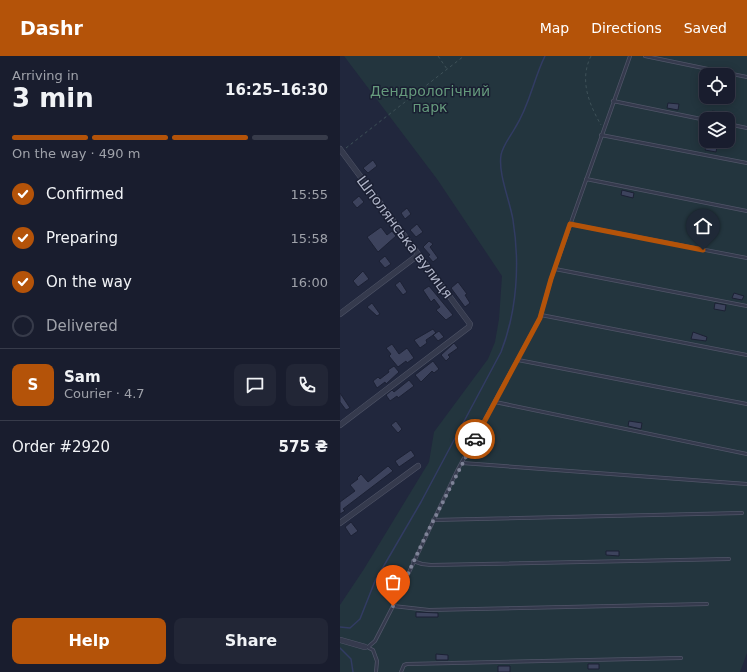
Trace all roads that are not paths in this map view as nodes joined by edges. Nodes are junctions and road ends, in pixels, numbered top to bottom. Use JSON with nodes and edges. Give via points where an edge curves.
{"nodes":[{"id":1,"x":630,"y":56,"type":"edge"},
{"id":2,"x":645,"y":56,"type":"edge"},
{"id":3,"x":747,"y":77,"type":"edge"},
{"id":4,"x":613,"y":101,"type":"junction"},
{"id":5,"x":699,"y":119,"type":"edge"},
{"id":6,"x":735,"y":125,"type":"edge"},
{"id":7,"x":747,"y":128,"type":"edge"},
{"id":8,"x":601,"y":135,"type":"junction"},
{"id":9,"x":341,"y":151,"type":"edge"},
{"id":10,"x":747,"y":163,"type":"edge"},
{"id":11,"x":586,"y":179,"type":"junction"},
{"id":12,"x":747,"y":211,"type":"edge"},
{"id":13,"x":570,"y":224,"type":"junction"},
{"id":14,"x":418,"y":255,"type":"junction"},
{"id":15,"x":747,"y":258,"type":"edge"},
{"id":16,"x":555,"y":269,"type":"junction"},
{"id":17,"x":747,"y":306,"type":"edge"},
{"id":18,"x":340,"y":314,"type":"edge"},
{"id":19,"x":541,"y":315,"type":"junction"},
{"id":20,"x":747,"y":355,"type":"edge"},
{"id":21,"x":518,"y":360,"type":"junction"},
{"id":22,"x":495,"y":402,"type":"junction"},
{"id":23,"x":747,"y":404,"type":"edge"},
{"id":24,"x":340,"y":425,"type":"edge"},
{"id":25,"x":747,"y":454,"type":"edge"},
{"id":26,"x":462,"y":462,"type":"junction"},
{"id":27,"x":418,"y":466,"type":"dead end"},
{"id":28,"x":747,"y":484,"type":"edge"},
{"id":29,"x":742,"y":513,"type":"dead end"},
{"id":30,"x":433,"y":520,"type":"junction"},
{"id":31,"x":340,"y":523,"type":"edge"},
{"id":32,"x":729,"y":559,"type":"dead end"},
{"id":33,"x":413,"y":561,"type":"junction"},
{"id":34,"x":707,"y":604,"type":"dead end"},
{"id":35,"x":393,"y":606,"type":"junction"},
{"id":36,"x":340,"y":640,"type":"edge"},
{"id":37,"x":367,"y":647,"type":"junction"},
{"id":38,"x":681,"y":658,"type":"dead end"},
{"id":39,"x":376,"y":672,"type":"edge"},
{"id":40,"x":401,"y":672,"type":"edge"}],
"edges":[{"from":1,"to":4,"type":"lane"},
{"from":2,"to":3,"type":"lane"},
{"from":4,"to":5,"type":"lane"},
{"from":4,"to":8,"type":"lane"},
{"from":6,"to":7,"type":"lane"},
{"from":8,"to":10,"type":"lane"},
{"from":8,"to":11,"type":"lane"},
{"from":9,"to":14,"type":"street","name":"Шполянська вулиця"},
{"from":11,"to":12,"type":"lane"},
{"from":11,"to":13,"type":"lane"},
{"from":13,"to":15,"type":"lane"},
{"from":13,"to":16,"type":"lane"},
{"from":14,"to":18,"type":"street"},
{"from":14,"to":24,"type":"street","name":"Шполянська вулиця","via":[[470,324],[469,327]]},
{"from":16,"to":17,"type":"lane"},
{"from":16,"to":19,"type":"lane"},
{"from":19,"to":20,"type":"lane"},
{"from":19,"to":21,"type":"lane"},
{"from":21,"to":22,"type":"lane"},
{"from":21,"to":23,"type":"lane"},
{"from":22,"to":25,"type":"lane"},
{"from":22,"to":26,"type":"lane"},
{"from":26,"to":28,"type":"lane"},
{"from":26,"to":30,"type":"lane"},
{"from":27,"to":31,"type":"street"},
{"from":29,"to":30,"type":"lane"},
{"from":30,"to":33,"type":"lane"},
{"from":32,"to":33,"type":"lane","via":[[431,565]]},
{"from":33,"to":35,"type":"lane"},
{"from":34,"to":35,"type":"lane","via":[[430,610]]},
{"from":35,"to":37,"type":"lane","via":[[375,641]]},
{"from":36,"to":37,"type":"street"},
{"from":37,"to":39,"type":"lane","via":[[373,650]]},
{"from":38,"to":40,"type":"lane","via":[[407,664]]}]}
